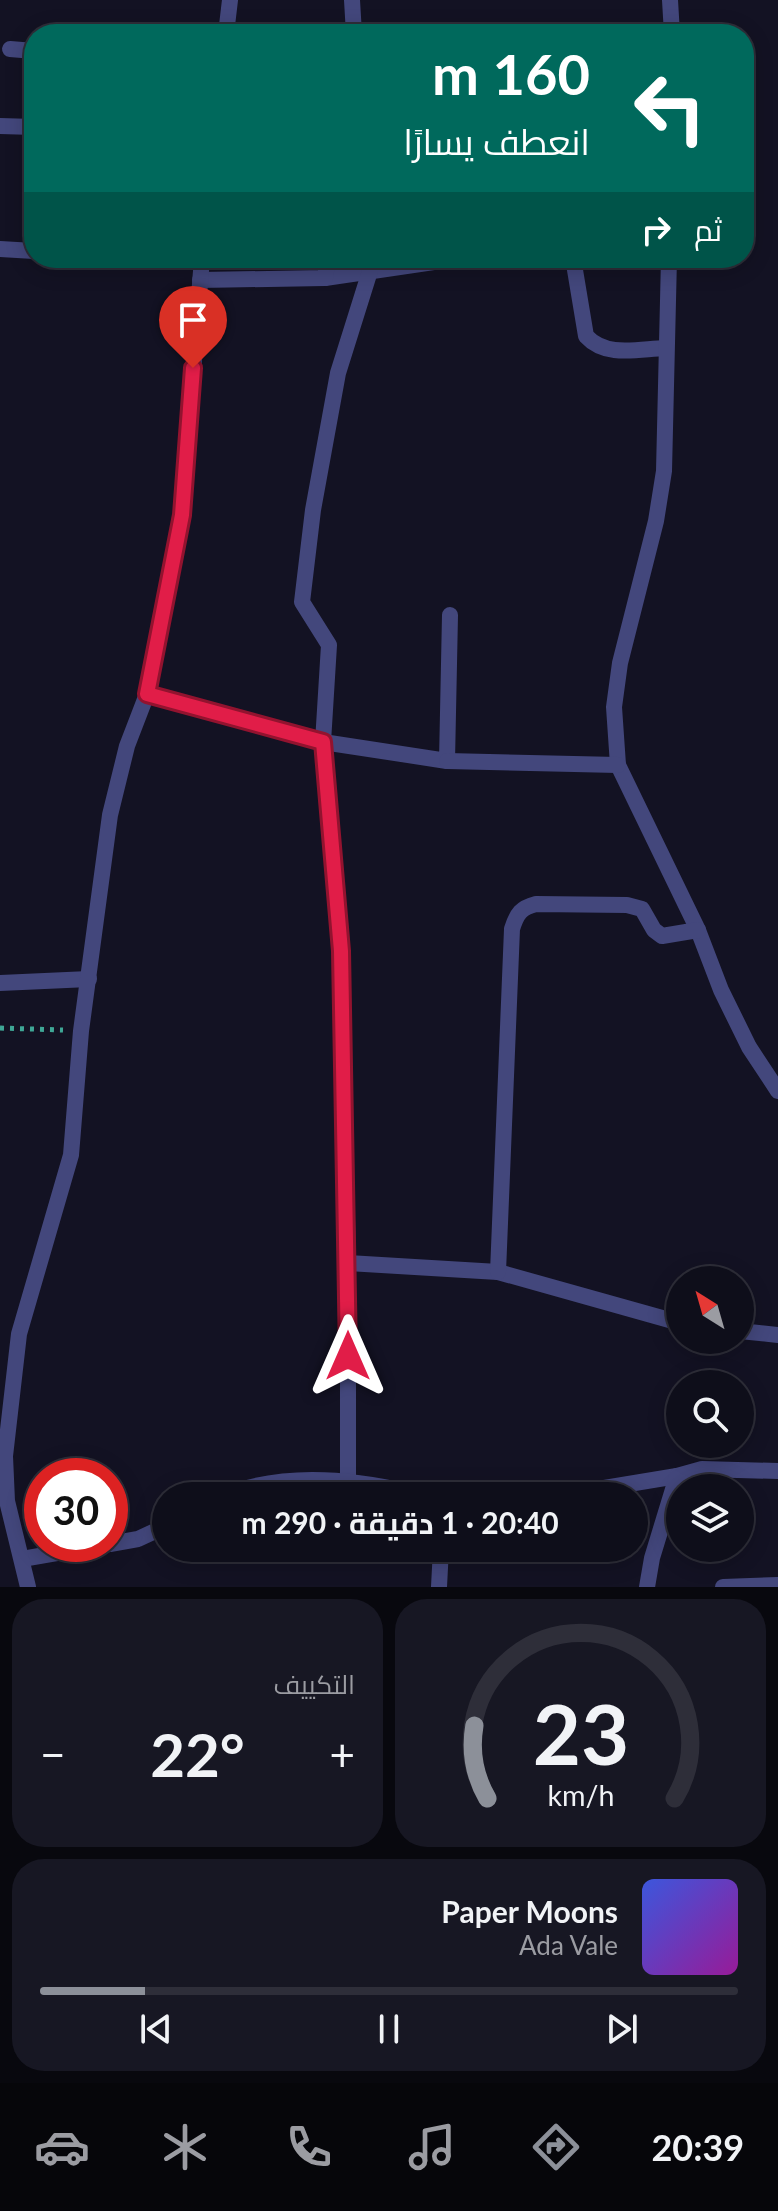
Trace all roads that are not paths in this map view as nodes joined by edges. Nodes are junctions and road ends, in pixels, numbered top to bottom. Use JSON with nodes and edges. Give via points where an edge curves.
{"nodes":[{"id":1,"x":230,"y":0,"type":"edge"},
{"id":2,"x":352,"y":0,"type":"edge"},
{"id":3,"x":670,"y":0,"type":"edge"},
{"id":4,"x":227,"y":24,"type":"edge"},
{"id":5,"x":353,"y":24,"type":"edge"},
{"id":6,"x":671,"y":24,"type":"edge"},
{"id":7,"x":10,"y":49,"type":"dead end"},
{"id":8,"x":24,"y":50,"type":"edge"},
{"id":9,"x":0,"y":126,"type":"edge"},
{"id":10,"x":24,"y":127,"type":"edge"},
{"id":11,"x":0,"y":249,"type":"edge"},
{"id":12,"x":24,"y":250,"type":"edge"},
{"id":13,"x":200,"y":268,"type":"edge"},
{"id":14,"x":326,"y":268,"type":"edge"},
{"id":15,"x":391,"y":268,"type":"edge"},
{"id":16,"x":575,"y":268,"type":"edge"},
{"id":17,"x":669,"y":268,"type":"edge"},
{"id":18,"x":370,"y":271,"type":"junction"},
{"id":19,"x":325,"y":278,"type":"junction"},
{"id":20,"x":200,"y":280,"type":"junction"},
{"id":21,"x":665,"y":348,"type":"junction"},
{"id":22,"x":450,"y":615,"type":"dead end"},
{"id":23,"x":147,"y":694,"type":"junction"},
{"id":24,"x":323,"y":742,"type":"junction"},
{"id":25,"x":447,"y":761,"type":"junction"},
{"id":26,"x":618,"y":765,"type":"junction"},
{"id":27,"x":698,"y":930,"type":"junction"},
{"id":28,"x":89,"y":979,"type":"junction"},
{"id":29,"x":0,"y":983,"type":"edge"},
{"id":30,"x":776,"y":1091,"type":"edge"},
{"id":31,"x":348,"y":1263,"type":"junction"},
{"id":32,"x":498,"y":1272,"type":"junction"},
{"id":33,"x":666,"y":1319,"type":"edge"},
{"id":34,"x":754,"y":1332,"type":"edge"},
{"id":35,"x":778,"y":1335,"type":"edge"},
{"id":36,"x":778,"y":1471,"type":"edge"},
{"id":37,"x":684,"y":1474,"type":"edge"},
{"id":38,"x":666,"y":1478,"type":"edge"},
{"id":39,"x":348,"y":1480,"type":"junction"},
{"id":40,"x":323,"y":1482,"type":"edge"},
{"id":41,"x":358,"y":1482,"type":"edge"},
{"id":42,"x":641,"y":1482,"type":"edge"},
{"id":43,"x":666,"y":1512,"type":"edge"},
{"id":44,"x":152,"y":1532,"type":"edge"},
{"id":45,"x":128,"y":1541,"type":"edge"},
{"id":46,"x":22,"y":1559,"type":"joint"},
{"id":47,"x":440,"y":1562,"type":"edge"},
{"id":48,"x":778,"y":1585,"type":"edge"},
{"id":49,"x":28,"y":1587,"type":"edge"},
{"id":50,"x":439,"y":1587,"type":"edge"},
{"id":51,"x":647,"y":1587,"type":"edge"},
{"id":52,"x":723,"y":1587,"type":"edge"}],
"edges":[{"from":1,"to":4,"type":"street"},
{"from":2,"to":5,"type":"street"},
{"from":3,"to":6,"type":"street"},
{"from":7,"to":8,"type":"street"},
{"from":9,"to":10,"type":"street"},
{"from":11,"to":12,"type":"street"},
{"from":13,"to":20,"type":"street"},
{"from":14,"to":19,"type":"street"},
{"from":15,"to":18,"type":"street"},
{"from":16,"to":21,"type":"street","via":[[586,336],[592,343],[610,351]]},
{"from":17,"to":21,"type":"street"},
{"from":18,"to":19,"type":"street"},
{"from":18,"to":24,"type":"street","via":[[338,373],[303,576],[302,602],[329,645]]},
{"from":19,"to":20,"type":"street"},
{"from":20,"to":23,"type":"street","via":[[182,515]]},
{"from":21,"to":26,"type":"street","via":[[664,471],[620,663],[614,707]]},
{"from":22,"to":25,"type":"street"},
{"from":23,"to":24,"type":"street"},
{"from":23,"to":28,"type":"street","via":[[110,815]]},
{"from":24,"to":25,"type":"street"},
{"from":24,"to":31,"type":"street","via":[[341,951]]},
{"from":25,"to":26,"type":"street"},
{"from":26,"to":27,"type":"street"},
{"from":27,"to":30,"type":"street","via":[[721,990]]},
{"from":27,"to":32,"type":"street","via":[[662,936],[642,909],[627,905],[536,904],[516,916]]},
{"from":28,"to":29,"type":"street"},
{"from":28,"to":46,"type":"street","via":[[71,1155],[19,1334],[5,1456],[7,1501]]},
{"from":31,"to":32,"type":"street"},
{"from":31,"to":39,"type":"street"},
{"from":32,"to":33,"type":"street"},
{"from":34,"to":35,"type":"street"},
{"from":36,"to":37,"type":"street","via":[[702,1469]]},
{"from":38,"to":42,"type":"street"},
{"from":39,"to":40,"type":"street"},
{"from":39,"to":41,"type":"street"},
{"from":43,"to":51,"type":"street"},
{"from":44,"to":45,"type":"street"},
{"from":46,"to":49,"type":"street"},
{"from":47,"to":50,"type":"street"},
{"from":48,"to":52,"type":"street"}]}
